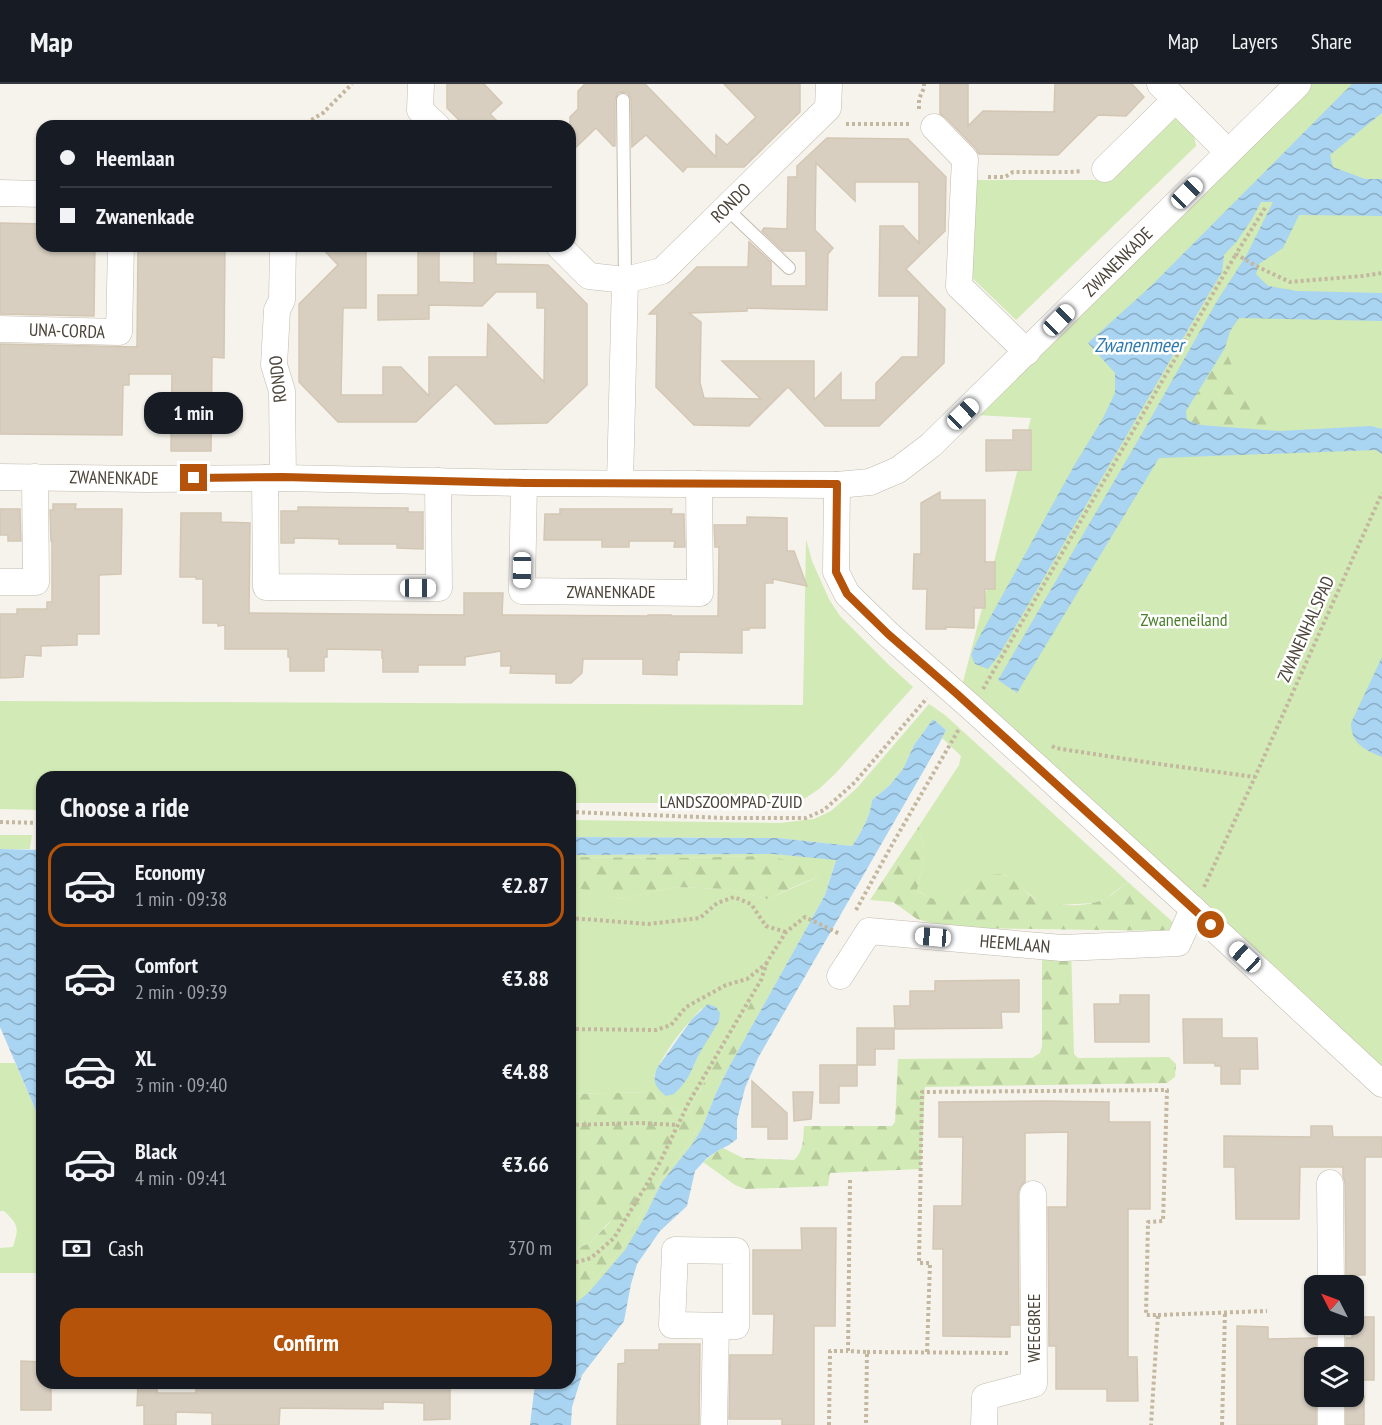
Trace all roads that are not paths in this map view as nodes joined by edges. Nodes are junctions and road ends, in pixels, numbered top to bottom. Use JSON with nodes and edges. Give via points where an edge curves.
{"nodes":[{"id":1,"x":421,"y":84,"type":"edge"},
{"id":2,"x":1298,"y":84,"type":"edge"},
{"id":3,"x":1167,"y":92,"type":"edge"},
{"id":4,"x":828,"y":96,"type":"edge"},
{"id":5,"x":623,"y":100,"type":"dead end"},
{"id":6,"x":430,"y":120,"type":"edge"},
{"id":7,"x":924,"y":122,"type":"road end"},
{"id":8,"x":1228,"y":152,"type":"junction"},
{"id":9,"x":1105,"y":169,"type":"road end"},
{"id":10,"x":0,"y":193,"type":"edge"},
{"id":11,"x":36,"y":194,"type":"edge"},
{"id":12,"x":726,"y":208,"type":"junction"},
{"id":13,"x":121,"y":252,"type":"edge"},
{"id":14,"x":283,"y":252,"type":"edge"},
{"id":15,"x":565,"y":252,"type":"edge"},
{"id":16,"x":789,"y":268,"type":"dead end"},
{"id":17,"x":625,"y":280,"type":"junction"},
{"id":18,"x":0,"y":329,"type":"edge"},
{"id":19,"x":1027,"y":352,"type":"junction"},
{"id":20,"x":0,"y":477,"type":"edge"},
{"id":21,"x":35,"y":477,"type":"junction"},
{"id":22,"x":274,"y":478,"type":"junction"},
{"id":23,"x":438,"y":481,"type":"junction"},
{"id":24,"x":524,"y":483,"type":"junction"},
{"id":25,"x":620,"y":483,"type":"junction"},
{"id":26,"x":699,"y":484,"type":"junction"},
{"id":27,"x":837,"y":484,"type":"junction"},
{"id":28,"x":0,"y":582,"type":"edge"},
{"id":29,"x":1194,"y":909,"type":"junction"},
{"id":30,"x":840,"y":976,"type":"dead end"},
{"id":31,"x":1382,"y":1084,"type":"edge"},
{"id":32,"x":1330,"y":1183,"type":"dead end"},
{"id":33,"x":1033,"y":1194,"type":"dead end"},
{"id":34,"x":1331,"y":1275,"type":"edge"},
{"id":35,"x":716,"y":1326,"type":"dead end"},
{"id":36,"x":1331,"y":1407,"type":"edge"},
{"id":37,"x":714,"y":1425,"type":"edge"},
{"id":38,"x":984,"y":1425,"type":"edge"},
{"id":39,"x":1330,"y":1425,"type":"edge"}],
"edges":[{"from":1,"to":6,"type":"street","via":[[420,110]]},
{"from":2,"to":8,"type":"street","name":"ZWANENKADE"},
{"from":3,"to":8,"type":"street"},
{"from":3,"to":9,"type":"street"},
{"from":4,"to":12,"type":"street","name":"RONDO"},
{"from":5,"to":17,"type":"lane"},
{"from":7,"to":19,"type":"street","via":[[965,159],[959,286]]},
{"from":8,"to":19,"type":"street","name":"ZWANENKADE"},
{"from":10,"to":11,"type":"street"},
{"from":12,"to":16,"type":"lane"},
{"from":12,"to":17,"type":"street","name":"RONDO","via":[[662,271]]},
{"from":13,"to":18,"type":"street","name":"UNA-CORDA","via":[[119,332]]},
{"from":14,"to":22,"type":"street","name":"RONDO","via":[[274,365],[282,391]]},
{"from":15,"to":17,"type":"street","name":"RONDO","via":[[589,276]]},
{"from":17,"to":25,"type":"street"},
{"from":19,"to":27,"type":"street","name":"ZWANENKADE","via":[[931,446],[898,470],[870,482]]},
{"from":20,"to":21,"type":"street","name":"ZWANENKADE"},
{"from":21,"to":22,"type":"street","name":"ZWANENKADE"},
{"from":21,"to":28,"type":"street","via":[[36,582]]},
{"from":22,"to":23,"type":"street","name":"ZWANENKADE"},
{"from":22,"to":23,"type":"street","via":[[266,587],[439,588]]},
{"from":23,"to":24,"type":"street","name":"ZWANENKADE"},
{"from":24,"to":25,"type":"street","name":"ZWANENKADE"},
{"from":24,"to":26,"type":"street","name":"ZWANENKADE","via":[[522,591],[664,593],[700,593]]},
{"from":25,"to":26,"type":"street","name":"ZWANENKADE"},
{"from":26,"to":27,"type":"street","name":"ZWANENKADE"},
{"from":27,"to":29,"type":"street","via":[[836,572],[847,594]]},
{"from":29,"to":30,"type":"street","name":"HEEMLAAN","via":[[1178,943],[1062,948],[869,931]]},
{"from":29,"to":31,"type":"street"},
{"from":32,"to":34,"type":"street"},
{"from":33,"to":38,"type":"street","name":"WEEGBREE","via":[[1034,1383],[985,1397]]},
{"from":35,"to":37,"type":"street"},
{"from":36,"to":39,"type":"street"}]}
